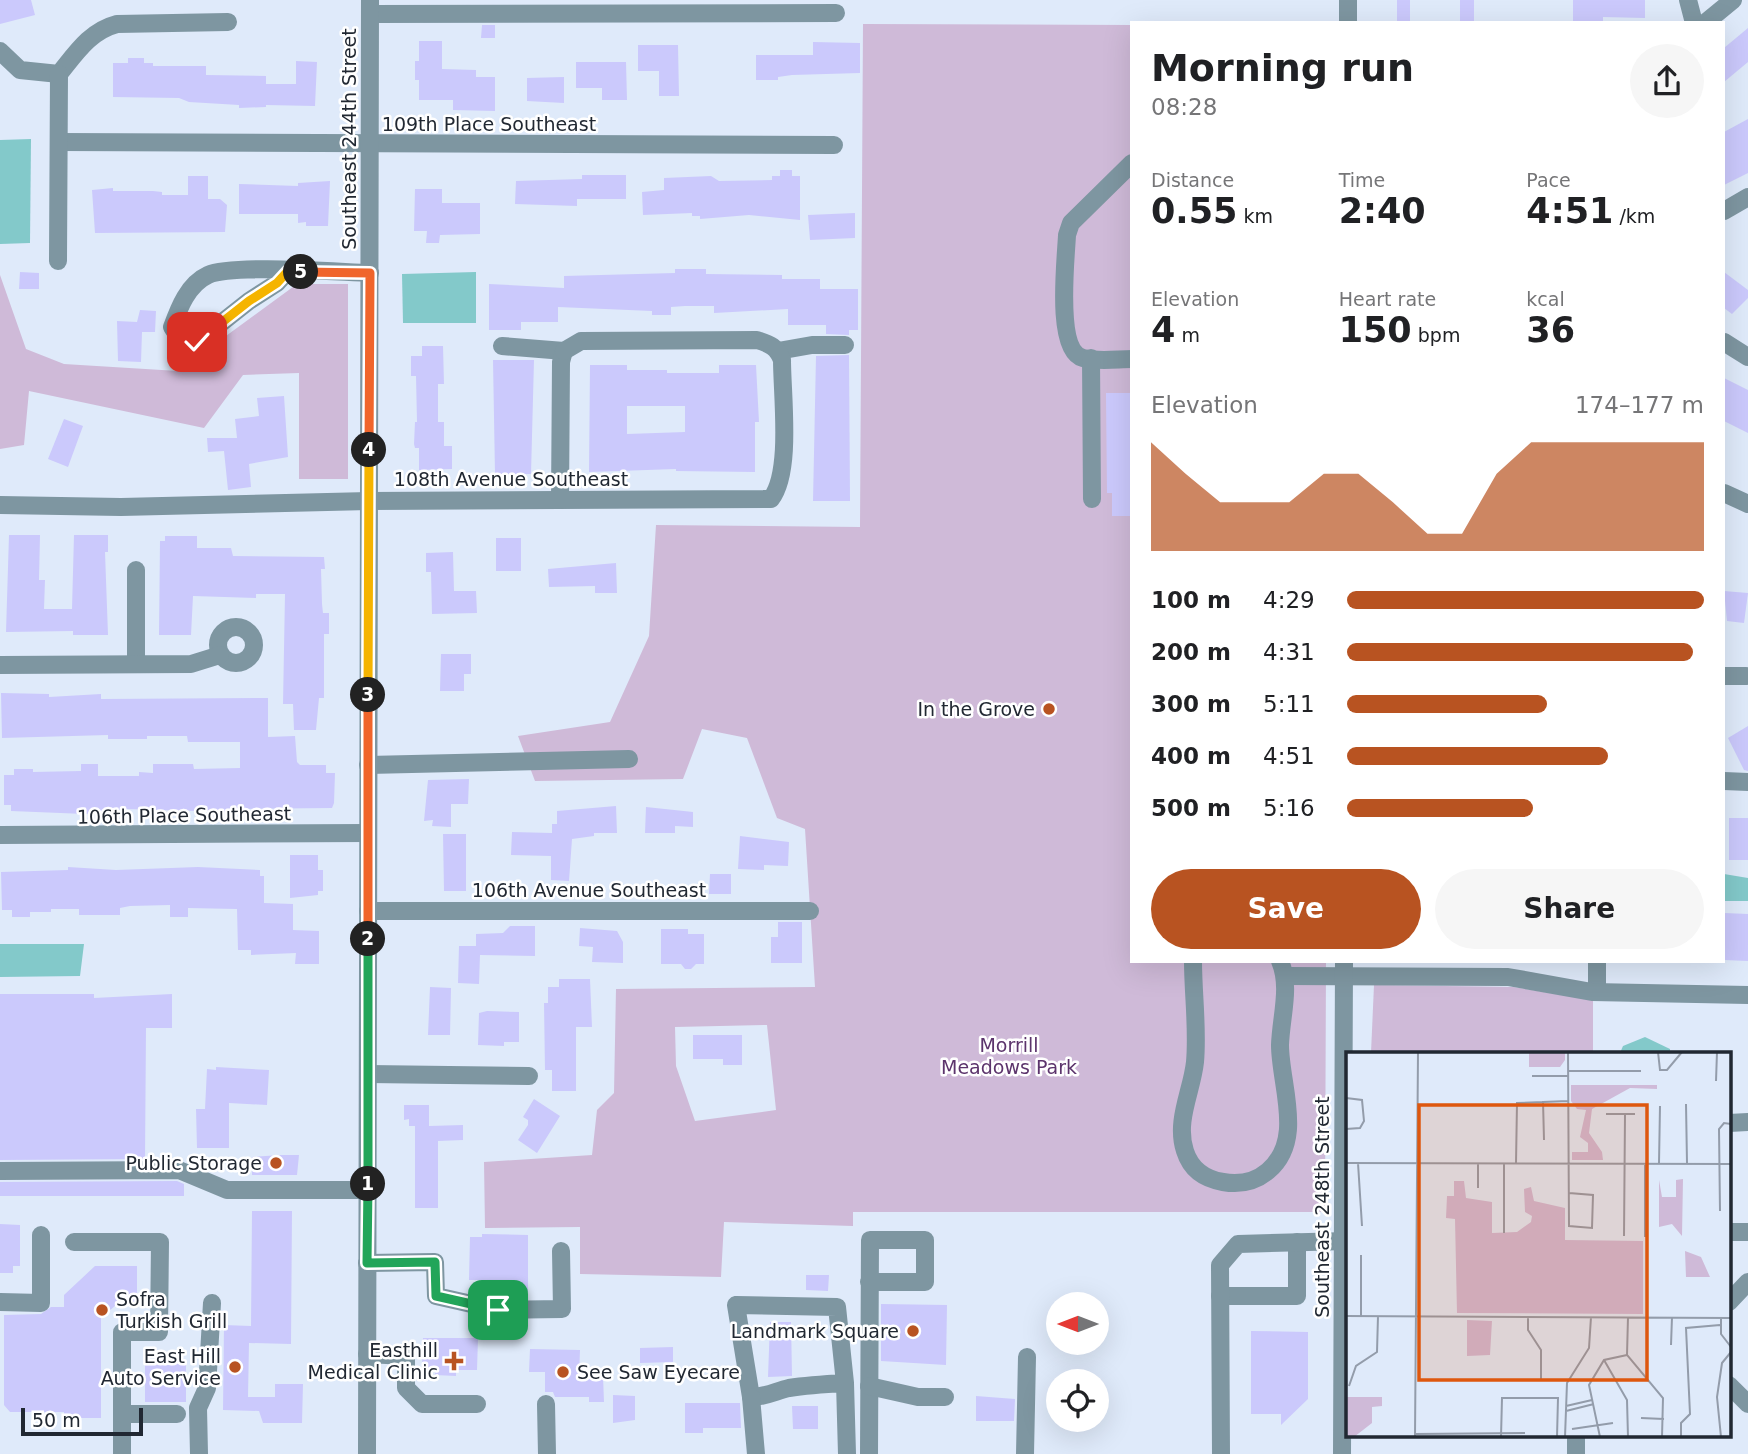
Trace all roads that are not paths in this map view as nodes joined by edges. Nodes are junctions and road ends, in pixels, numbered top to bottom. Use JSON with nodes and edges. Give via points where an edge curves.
{"nodes":[{"id":1,"x":1348,"y":0,"type":"edge"},
{"id":2,"x":1688,"y":0,"type":"edge"},
{"id":3,"x":1733,"y":0,"type":"edge"},
{"id":4,"x":370,"y":7,"type":"edge"},
{"id":5,"x":836,"y":13,"type":"dead end"},
{"id":6,"x":1348,"y":21,"type":"edge"},
{"id":7,"x":1693,"y":21,"type":"edge"},
{"id":8,"x":1707,"y":21,"type":"edge"},
{"id":9,"x":228,"y":22,"type":"dead end"},
{"id":10,"x":0,"y":51,"type":"edge"},
{"id":11,"x":59,"y":74,"type":"junction"},
{"id":12,"x":59,"y":142,"type":"junction"},
{"id":13,"x":370,"y":145,"type":"junction"},
{"id":14,"x":834,"y":145,"type":"dead end"},
{"id":15,"x":1130,"y":165,"type":"edge"},
{"id":16,"x":1748,"y":197,"type":"edge"},
{"id":17,"x":1725,"y":210,"type":"edge"},
{"id":18,"x":58,"y":261,"type":"dead end"},
{"id":19,"x":288,"y":271,"type":"junction"},
{"id":20,"x":370,"y":273,"type":"junction"},
{"id":21,"x":1725,"y":343,"type":"edge"},
{"id":22,"x":845,"y":345,"type":"dead end"},
{"id":23,"x":502,"y":346,"type":"dead end"},
{"id":24,"x":564,"y":351,"type":"junction"},
{"id":25,"x":778,"y":351,"type":"junction"},
{"id":26,"x":1748,"y":357,"type":"edge"},
{"id":27,"x":1090,"y":358,"type":"junction"},
{"id":28,"x":1130,"y":359,"type":"edge"},
{"id":29,"x":1725,"y":493,"type":"edge"},
{"id":30,"x":1092,"y":499,"type":"dead end"},
{"id":31,"x":560,"y":500,"type":"junction"},
{"id":32,"x":369,"y":501,"type":"junction"},
{"id":33,"x":1748,"y":504,"type":"edge"},
{"id":34,"x":0,"y":505,"type":"edge"},
{"id":35,"x":136,"y":570,"type":"dead end"},
{"id":36,"x":220,"y":655,"type":"dead end"},
{"id":37,"x":136,"y":664,"type":"junction"},
{"id":38,"x":0,"y":665,"type":"edge"},
{"id":39,"x":1725,"y":676,"type":"edge"},
{"id":40,"x":1746,"y":676,"type":"dead end"},
{"id":41,"x":629,"y":759,"type":"dead end"},
{"id":42,"x":368,"y":765,"type":"junction"},
{"id":43,"x":1725,"y":781,"type":"edge"},
{"id":44,"x":1748,"y":782,"type":"edge"},
{"id":45,"x":368,"y":833,"type":"junction"},
{"id":46,"x":0,"y":835,"type":"edge"},
{"id":47,"x":368,"y":911,"type":"junction"},
{"id":48,"x":810,"y":911,"type":"dead end"},
{"id":49,"x":1193,"y":963,"type":"edge"},
{"id":50,"x":1597,"y":963,"type":"edge"},
{"id":51,"x":1283,"y":968,"type":"edge"},
{"id":52,"x":1344,"y":968,"type":"edge"},
{"id":53,"x":1597,"y":992,"type":"junction"},
{"id":54,"x":1748,"y":995,"type":"edge"},
{"id":55,"x":368,"y":1074,"type":"junction"},
{"id":56,"x":529,"y":1076,"type":"dead end"},
{"id":57,"x":1748,"y":1122,"type":"edge"},
{"id":58,"x":1730,"y":1123,"type":"edge"},
{"id":59,"x":0,"y":1171,"type":"edge"},
{"id":60,"x":368,"y":1190,"type":"junction"},
{"id":61,"x":1748,"y":1231,"type":"edge"},
{"id":62,"x":1730,"y":1232,"type":"edge"},
{"id":63,"x":41,"y":1235,"type":"dead end"},
{"id":64,"x":1345,"y":1241,"type":"edge"},
{"id":65,"x":74,"y":1242,"type":"dead end"},
{"id":66,"x":1297,"y":1242,"type":"junction"},
{"id":67,"x":561,"y":1251,"type":"dead end"},
{"id":68,"x":367,"y":1263,"type":"junction"},
{"id":69,"x":869,"y":1282,"type":"dead end"},
{"id":70,"x":1748,"y":1282,"type":"edge"},
{"id":71,"x":1220,"y":1296,"type":"junction"},
{"id":72,"x":1730,"y":1301,"type":"edge"},
{"id":73,"x":0,"y":1302,"type":"edge"},
{"id":74,"x":212,"y":1303,"type":"dead end"},
{"id":75,"x":367,"y":1354,"type":"junction"},
{"id":76,"x":1027,"y":1357,"type":"dead end"},
{"id":77,"x":845,"y":1383,"type":"junction"},
{"id":78,"x":869,"y":1386,"type":"junction"},
{"id":79,"x":1730,"y":1386,"type":"edge"},
{"id":80,"x":751,"y":1397,"type":"junction"},
{"id":81,"x":944,"y":1397,"type":"dead end"},
{"id":82,"x":477,"y":1404,"type":"dead end"},
{"id":83,"x":546,"y":1404,"type":"dead end"},
{"id":84,"x":1748,"y":1404,"type":"edge"},
{"id":85,"x":122,"y":1414,"type":"junction"},
{"id":86,"x":177,"y":1414,"type":"dead end"},
{"id":87,"x":1576,"y":1436,"type":"edge"},
{"id":88,"x":122,"y":1454,"type":"edge"},
{"id":89,"x":199,"y":1454,"type":"edge"},
{"id":90,"x":367,"y":1454,"type":"edge"},
{"id":91,"x":547,"y":1454,"type":"edge"},
{"id":92,"x":756,"y":1454,"type":"edge"},
{"id":93,"x":847,"y":1454,"type":"edge"},
{"id":94,"x":869,"y":1454,"type":"edge"},
{"id":95,"x":1025,"y":1454,"type":"edge"},
{"id":96,"x":1221,"y":1454,"type":"edge"},
{"id":97,"x":1342,"y":1454,"type":"edge"},
{"id":98,"x":1576,"y":1454,"type":"edge"}],
"edges":[{"from":1,"to":6,"type":"street"},
{"from":2,"to":7,"type":"street"},
{"from":3,"to":8,"type":"street"},
{"from":4,"to":5,"type":"street"},
{"from":4,"to":13,"type":"street","name":"Southeast 244th Street"},
{"from":9,"to":11,"type":"street","via":[[101,28]]},
{"from":10,"to":11,"type":"street","via":[[20,70]]},
{"from":11,"to":12,"type":"street"},
{"from":12,"to":13,"type":"street","name":"109th Place Southeast"},
{"from":12,"to":18,"type":"street"},
{"from":13,"to":14,"type":"street","name":"109th Place Southeast"},
{"from":13,"to":20,"type":"street","name":"Southeast 244th Street"},
{"from":15,"to":27,"type":"street","via":[[1071,223],[1067,236],[1064,325],[1074,353]]},
{"from":16,"to":17,"type":"street"},
{"from":19,"to":19,"type":"street","via":[[235,270],[207,275],[182,299],[172,327],[181,341],[197,342]]},
{"from":19,"to":20,"type":"street"},
{"from":20,"to":32,"type":"street","name":"Southeast 244th Street"},
{"from":21,"to":26,"type":"street"},
{"from":22,"to":25,"type":"street"},
{"from":23,"to":24,"type":"street"},
{"from":24,"to":25,"type":"street","via":[[581,341],[744,340],[769,343]]},
{"from":24,"to":31,"type":"street"},
{"from":25,"to":31,"type":"street","name":"108th Avenue Southeast","via":[[782,360],[782,470],[771,499]]},
{"from":27,"to":28,"type":"street"},
{"from":27,"to":30,"type":"street"},
{"from":29,"to":33,"type":"street"},
{"from":31,"to":32,"type":"street","name":"108th Avenue Southeast"},
{"from":32,"to":34,"type":"street","name":"108th Avenue Southeast","via":[[241,506]]},
{"from":32,"to":42,"type":"street","name":"Southeast 244th Street"},
{"from":35,"to":37,"type":"street"},
{"from":36,"to":37,"type":"street","via":[[191,664]]},
{"from":37,"to":38,"type":"street"},
{"from":39,"to":40,"type":"street"},
{"from":41,"to":42,"type":"street"},
{"from":42,"to":45,"type":"street","name":"Southeast 244th Street"},
{"from":43,"to":44,"type":"street"},
{"from":45,"to":46,"type":"street","name":"106th Place Southeast"},
{"from":45,"to":47,"type":"street","name":"Southeast 244th Street"},
{"from":47,"to":48,"type":"street","name":"106th Avenue Southeast"},
{"from":47,"to":55,"type":"street","name":"Southeast 244th Street"},
{"from":49,"to":51,"type":"street","via":[[1195,1061],[1182,1140],[1190,1162],[1203,1177],[1217,1181],[1251,1182],[1273,1167],[1282,1153],[1289,1121],[1280,1043]]},
{"from":50,"to":53,"type":"street"},
{"from":51,"to":52,"type":"street"},
{"from":52,"to":53,"type":"street","via":[[1508,977]]},
{"from":52,"to":64,"type":"street","name":"Southeast 248th Street"},
{"from":53,"to":54,"type":"street"},
{"from":55,"to":56,"type":"street"},
{"from":55,"to":60,"type":"street","name":"Southeast 244th Street"},
{"from":57,"to":58,"type":"street"},
{"from":59,"to":60,"type":"street","via":[[179,1170],[227,1189]]},
{"from":60,"to":68,"type":"street","name":"Southeast 244th Street"},
{"from":61,"to":62,"type":"street"},
{"from":63,"to":73,"type":"street","via":[[41,1303]]},
{"from":64,"to":66,"type":"street"},
{"from":64,"to":97,"type":"street","name":"Southeast 248th Street"},
{"from":65,"to":85,"type":"street","via":[[160,1242],[159,1332],[122,1332]]},
{"from":66,"to":71,"type":"street","via":[[1238,1244],[1220,1265]]},
{"from":66,"to":71,"type":"street","via":[[1297,1296]]},
{"from":67,"to":68,"type":"street","via":[[562,1309],[498,1310],[436,1296],[435,1262]]},
{"from":68,"to":75,"type":"street","name":"Southeast 244th Street"},
{"from":69,"to":78,"type":"street"},
{"from":70,"to":72,"type":"street"},
{"from":71,"to":96,"type":"street"},
{"from":74,"to":89,"type":"street","via":[[207,1388],[198,1408]]},
{"from":75,"to":82,"type":"street","via":[[406,1356],[406,1388],[422,1404]]},
{"from":75,"to":90,"type":"street","name":"Southeast 244th Street"},
{"from":76,"to":95,"type":"street"},
{"from":77,"to":80,"type":"street","via":[[814,1384]]},
{"from":77,"to":80,"type":"street","via":[[837,1307],[737,1305]]},
{"from":77,"to":93,"type":"street"},
{"from":78,"to":81,"type":"street","via":[[918,1397]]},
{"from":78,"to":94,"type":"street"},
{"from":79,"to":84,"type":"street"},
{"from":80,"to":92,"type":"street"},
{"from":83,"to":91,"type":"street"},
{"from":85,"to":86,"type":"street"},
{"from":85,"to":88,"type":"street"},
{"from":87,"to":98,"type":"street"}]}
